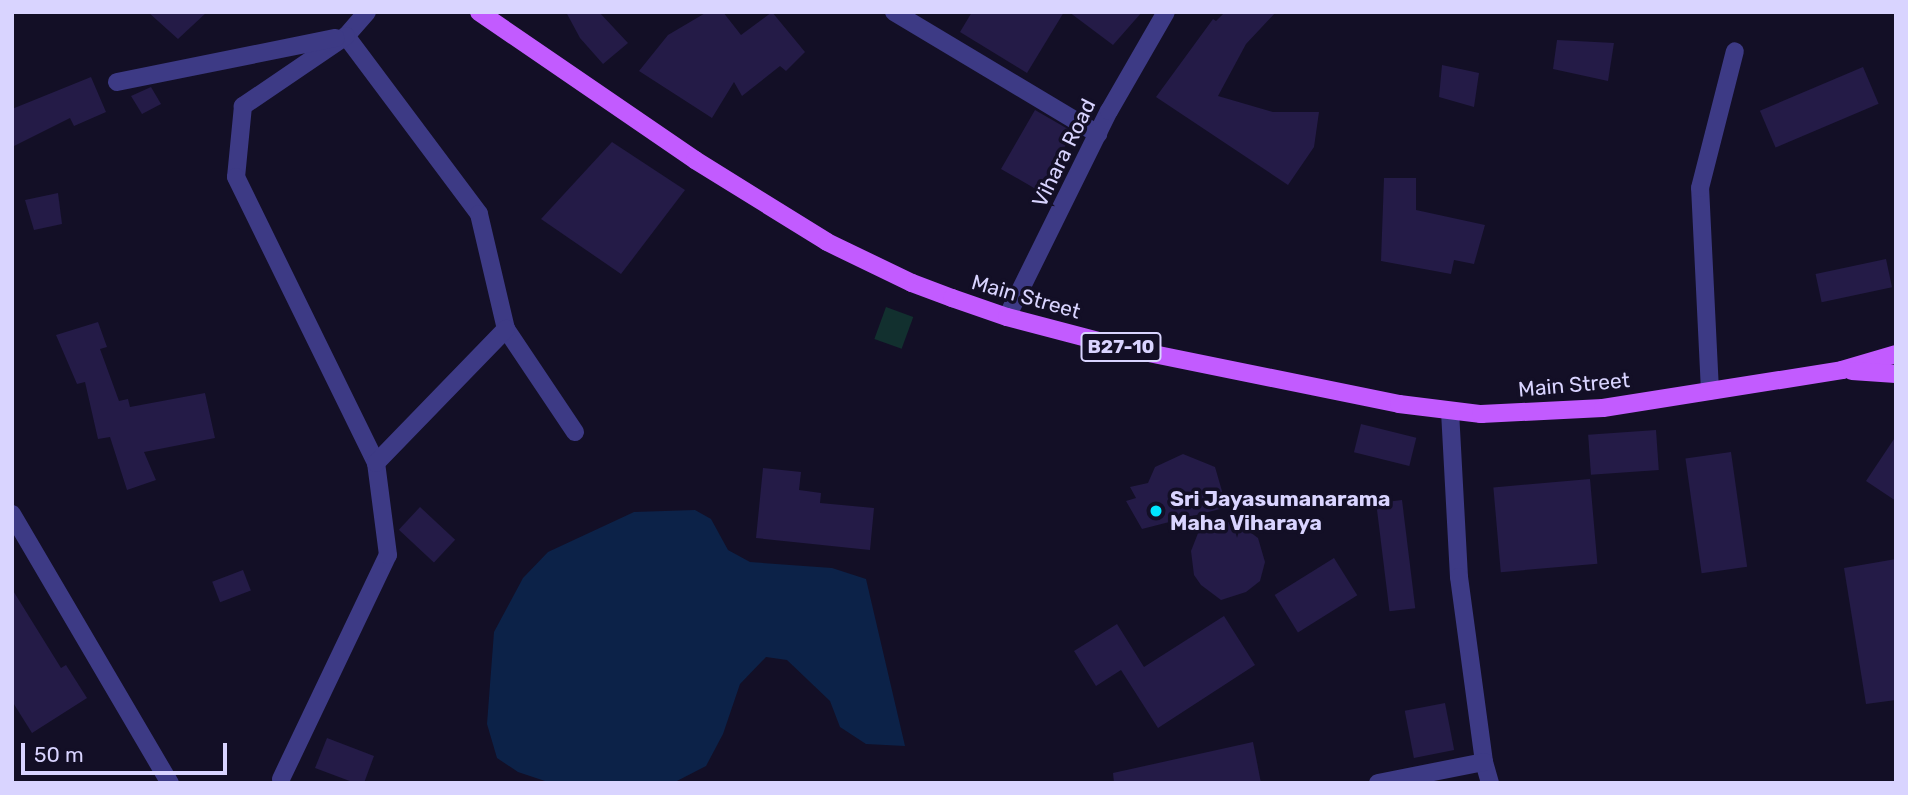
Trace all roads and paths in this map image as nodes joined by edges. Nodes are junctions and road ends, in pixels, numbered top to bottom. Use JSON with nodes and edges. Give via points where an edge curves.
{"nodes":[{"id":1,"x":367,"y":12,"type":"edge"},
{"id":2,"x":479,"y":12,"type":"edge"},
{"id":3,"x":894,"y":12,"type":"edge"},
{"id":4,"x":1166,"y":12,"type":"edge"},
{"id":5,"x":346,"y":36,"type":"junction"},
{"id":6,"x":1735,"y":51,"type":"dead end"},
{"id":7,"x":117,"y":82,"type":"dead end"},
{"id":8,"x":1098,"y":134,"type":"junction"},
{"id":9,"x":1007,"y":317,"type":"junction"},
{"id":10,"x":506,"y":329,"type":"junction"},
{"id":11,"x":1896,"y":354,"type":"edge"},
{"id":12,"x":1842,"y":370,"type":"junction"},
{"id":13,"x":1896,"y":374,"type":"edge"},
{"id":14,"x":1710,"y":391,"type":"junction"},
{"id":15,"x":1450,"y":411,"type":"junction"},
{"id":16,"x":575,"y":432,"type":"dead end"},
{"id":17,"x":376,"y":463,"type":"junction"},
{"id":18,"x":12,"y":514,"type":"edge"},
{"id":19,"x":1484,"y":761,"type":"junction"},
{"id":20,"x":284,"y":782,"type":"edge"},
{"id":21,"x":170,"y":783,"type":"edge"},
{"id":22,"x":1378,"y":783,"type":"edge"},
{"id":23,"x":1490,"y":783,"type":"edge"}],
"edges":[{"from":1,"to":5,"type":"street"},
{"from":2,"to":9,"type":"main road","name":"Main Street","number":"B27-10","via":[[695,160],[827,242],[912,283]]},
{"from":3,"to":8,"type":"street"},
{"from":4,"to":8,"type":"street","name":"Vihara Road"},
{"from":5,"to":7,"type":"street"},
{"from":5,"to":10,"type":"street","via":[[479,214]]},
{"from":5,"to":17,"type":"street","via":[[243,106],[236,177]]},
{"from":6,"to":14,"type":"street","via":[[1700,187]]},
{"from":8,"to":9,"type":"street","name":"Vihara Road"},
{"from":9,"to":15,"type":"main road","name":"Main Street","number":"B27-10","via":[[1129,349]]},
{"from":10,"to":16,"type":"street"},
{"from":10,"to":17,"type":"street"},
{"from":11,"to":12,"type":"main road","name":"Main Street","number":"B27-10"},
{"from":12,"to":13,"type":"main road","name":"Main Street","number":"B27-10"},
{"from":12,"to":14,"type":"main road","name":"Main Street","number":"B27-10"},
{"from":14,"to":15,"type":"main road","name":"Main Street","number":"B27-10","via":[[1557,412]]},
{"from":15,"to":19,"type":"street","via":[[1459,577]]},
{"from":17,"to":20,"type":"street","via":[[388,555]]},
{"from":18,"to":21,"type":"street"},
{"from":19,"to":22,"type":"street"},
{"from":19,"to":23,"type":"street"}]}
